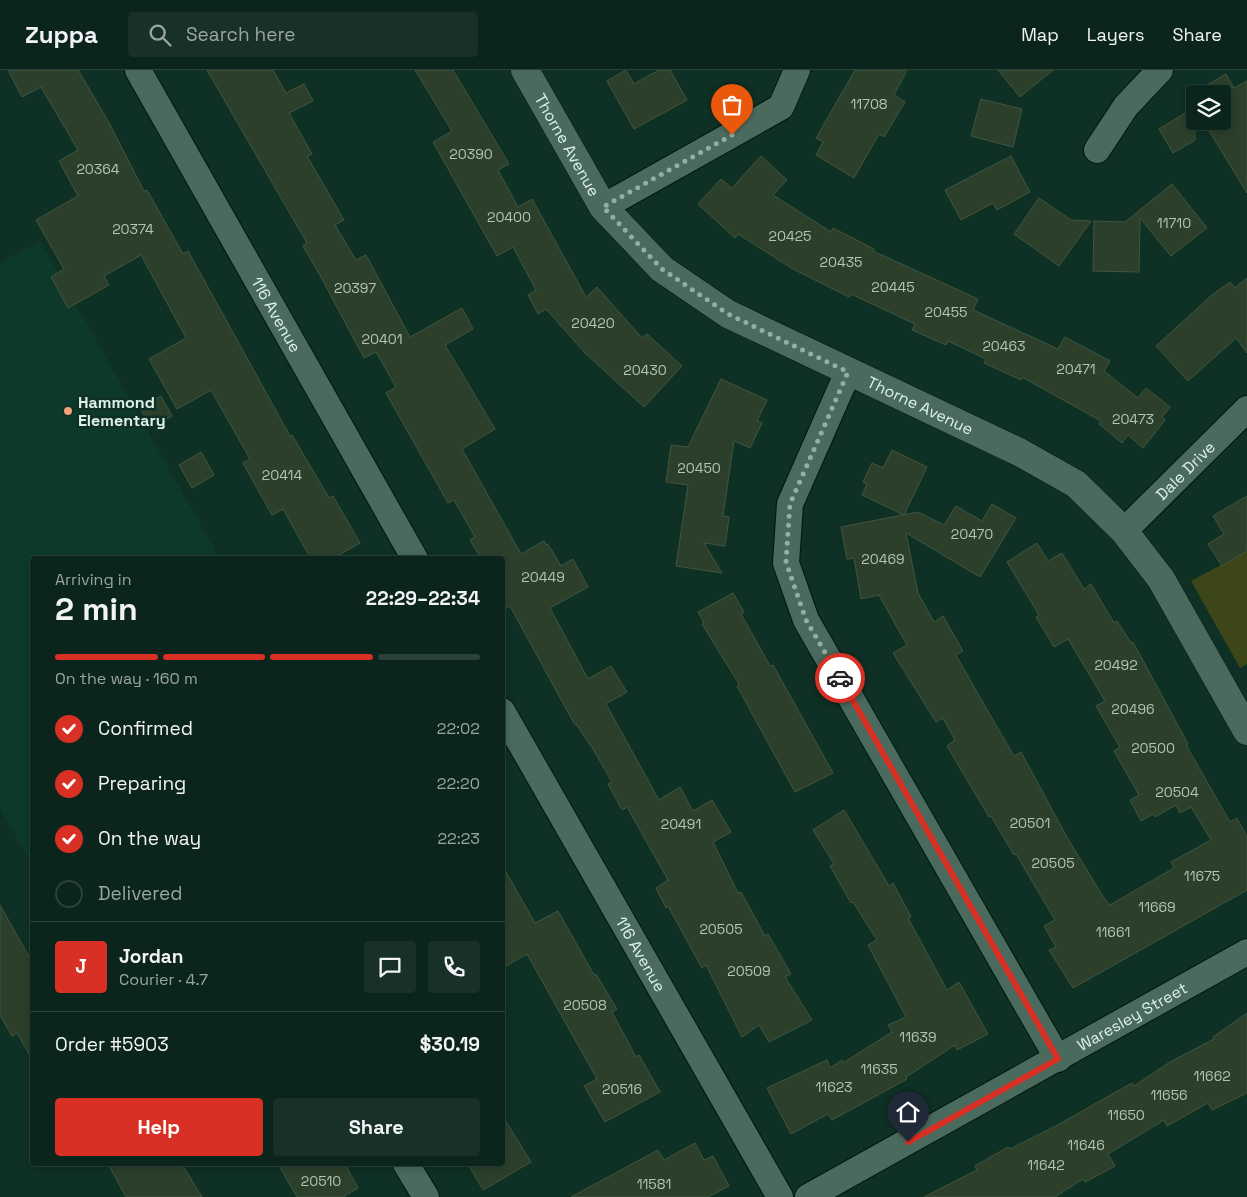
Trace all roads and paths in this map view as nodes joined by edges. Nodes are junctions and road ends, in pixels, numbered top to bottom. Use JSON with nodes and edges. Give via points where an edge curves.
{"nodes":[{"id":1,"x":138,"y":70,"type":"edge"},
{"id":2,"x":524,"y":70,"type":"edge"},
{"id":3,"x":797,"y":70,"type":"edge"},
{"id":4,"x":1160,"y":70,"type":"edge"},
{"id":5,"x":1097,"y":150,"type":"dead end"},
{"id":6,"x":603,"y":207,"type":"junction"},
{"id":7,"x":848,"y":372,"type":"junction"},
{"id":8,"x":1247,"y":410,"type":"edge"},
{"id":9,"x":1124,"y":531,"type":"junction"},
{"id":10,"x":413,"y":556,"type":"edge"},
{"id":11,"x":505,"y":717,"type":"edge"},
{"id":12,"x":1247,"y":731,"type":"edge"},
{"id":13,"x":1247,"y":952,"type":"edge"},
{"id":14,"x":1058,"y":1059,"type":"junction"},
{"id":15,"x":407,"y":1166,"type":"edge"},
{"id":16,"x":426,"y":1197,"type":"edge"},
{"id":17,"x":780,"y":1197,"type":"edge"},
{"id":18,"x":808,"y":1197,"type":"edge"}],
"edges":[{"from":1,"to":10,"type":"street","name":"116 Avenue"},
{"from":2,"to":6,"type":"street","name":"Thorne Avenue"},
{"from":3,"to":6,"type":"street","via":[[781,107]]},
{"from":4,"to":5,"type":"street","via":[[1126,106]]},
{"from":6,"to":7,"type":"street","name":"Thorne Avenue","via":[[662,269],[728,314]]},
{"from":7,"to":9,"type":"street","name":"Thorne Avenue","via":[[1019,452],[1076,484]]},
{"from":7,"to":14,"type":"street","via":[[790,504],[786,562],[806,620]]},
{"from":8,"to":9,"type":"street","name":"Dale Drive"},
{"from":9,"to":12,"type":"street","name":"Thorne Avenue","via":[[1161,579]]},
{"from":11,"to":17,"type":"street","name":"116 Avenue"},
{"from":13,"to":14,"type":"street","name":"Waresley Street"},
{"from":14,"to":18,"type":"street","name":"Waresley Street"},
{"from":15,"to":16,"type":"street"}]}
